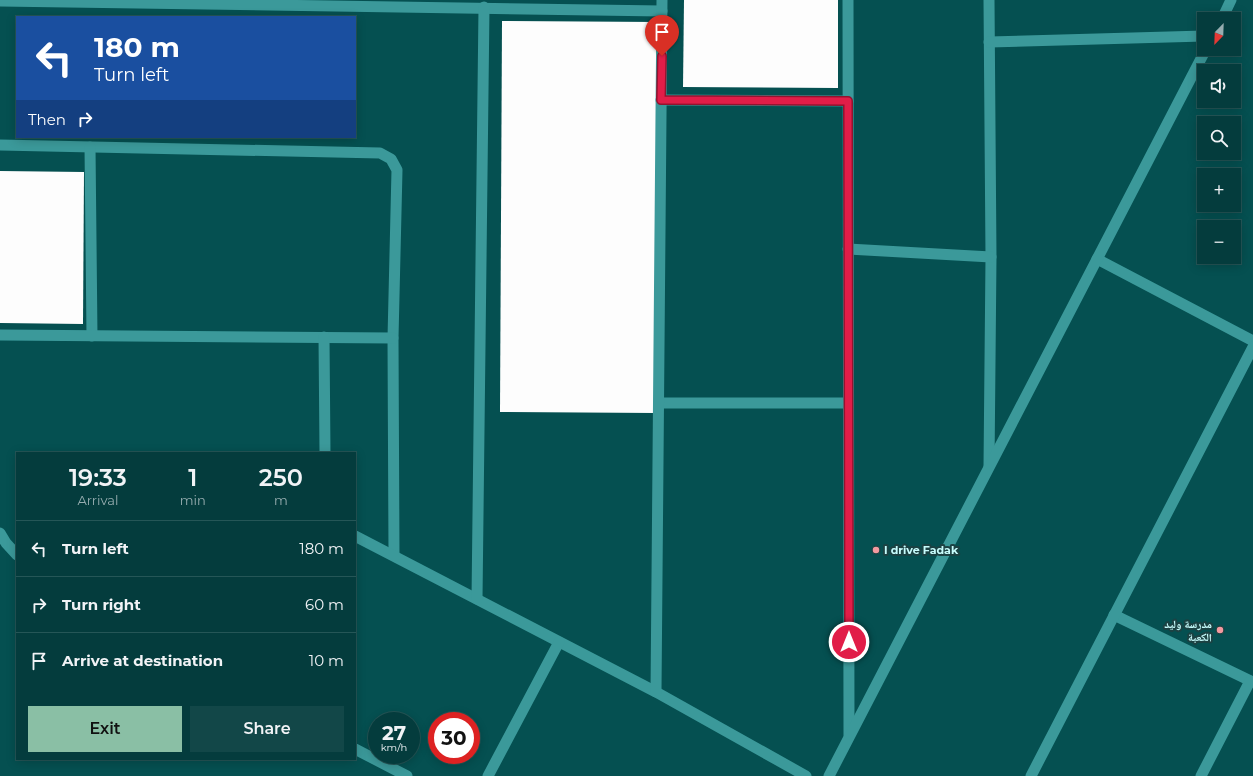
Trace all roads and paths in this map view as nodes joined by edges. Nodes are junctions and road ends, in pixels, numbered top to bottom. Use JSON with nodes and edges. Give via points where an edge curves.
{"nodes":[{"id":1,"x":848,"y":0,"type":"edge"},
{"id":2,"x":989,"y":0,"type":"edge"},
{"id":3,"x":1231,"y":0,"type":"edge"},
{"id":4,"x":0,"y":1,"type":"edge"},
{"id":5,"x":96,"y":1,"type":"edge"},
{"id":6,"x":662,"y":5,"type":"edge"},
{"id":7,"x":484,"y":7,"type":"junction"},
{"id":8,"x":1225,"y":12,"type":"edge"},
{"id":9,"x":1197,"y":36,"type":"edge"},
{"id":10,"x":989,"y":42,"type":"junction"},
{"id":11,"x":1202,"y":56,"type":"edge"},
{"id":12,"x":661,"y":100,"type":"junction"},
{"id":13,"x":848,"y":101,"type":"junction"},
{"id":14,"x":0,"y":145,"type":"edge"},
{"id":15,"x":90,"y":147,"type":"junction"},
{"id":16,"x":848,"y":249,"type":"junction"},
{"id":17,"x":991,"y":257,"type":"junction"},
{"id":18,"x":1097,"y":259,"type":"junction"},
{"id":19,"x":0,"y":335,"type":"edge"},
{"id":20,"x":92,"y":336,"type":"junction"},
{"id":21,"x":324,"y":337,"type":"junction"},
{"id":22,"x":393,"y":338,"type":"junction"},
{"id":23,"x":1253,"y":341,"type":"edge"},
{"id":24,"x":1253,"y":347,"type":"edge"},
{"id":25,"x":848,"y":402,"type":"junction"},
{"id":26,"x":659,"y":403,"type":"junction"},
{"id":27,"x":325,"y":452,"type":"edge"},
{"id":28,"x":989,"y":468,"type":"junction"},
{"id":29,"x":0,"y":533,"type":"edge"},
{"id":30,"x":356,"y":536,"type":"edge"},
{"id":31,"x":16,"y":554,"type":"edge"},
{"id":32,"x":394,"y":555,"type":"junction"},
{"id":33,"x":477,"y":599,"type":"junction"},
{"id":34,"x":1114,"y":615,"type":"junction"},
{"id":35,"x":559,"y":642,"type":"junction"},
{"id":36,"x":1252,"y":681,"type":"edge"},
{"id":37,"x":656,"y":692,"type":"junction"},
{"id":38,"x":849,"y":738,"type":"junction"},
{"id":39,"x":356,"y":750,"type":"edge"},
{"id":40,"x":407,"y":776,"type":"edge"},
{"id":41,"x":488,"y":776,"type":"edge"},
{"id":42,"x":806,"y":776,"type":"edge"},
{"id":43,"x":829,"y":776,"type":"edge"},
{"id":44,"x":1031,"y":776,"type":"edge"},
{"id":45,"x":1201,"y":776,"type":"edge"}],
"edges":[{"from":1,"to":13,"type":"street"},
{"from":2,"to":10,"type":"street"},
{"from":3,"to":8,"type":"street"},
{"from":4,"to":5,"type":"street"},
{"from":5,"to":7,"type":"street"},
{"from":6,"to":7,"type":"street"},
{"from":6,"to":12,"type":"street"},
{"from":7,"to":33,"type":"street"},
{"from":9,"to":10,"type":"street"},
{"from":10,"to":17,"type":"street"},
{"from":11,"to":18,"type":"street"},
{"from":12,"to":13,"type":"street"},
{"from":12,"to":26,"type":"street"},
{"from":13,"to":16,"type":"street"},
{"from":14,"to":15,"type":"street"},
{"from":15,"to":20,"type":"street"},
{"from":15,"to":22,"type":"street","via":[[380,153],[391,159],[397,170]]},
{"from":16,"to":17,"type":"street"},
{"from":16,"to":25,"type":"street"},
{"from":17,"to":28,"type":"street"},
{"from":18,"to":23,"type":"street"},
{"from":18,"to":28,"type":"street"},
{"from":19,"to":20,"type":"street"},
{"from":20,"to":21,"type":"street"},
{"from":21,"to":22,"type":"street"},
{"from":21,"to":27,"type":"street"},
{"from":22,"to":32,"type":"street"},
{"from":24,"to":34,"type":"street"},
{"from":25,"to":26,"type":"street"},
{"from":25,"to":38,"type":"street"},
{"from":26,"to":37,"type":"street"},
{"from":28,"to":38,"type":"street"},
{"from":29,"to":31,"type":"street"},
{"from":30,"to":32,"type":"street"},
{"from":32,"to":33,"type":"street"},
{"from":33,"to":35,"type":"street"},
{"from":34,"to":36,"type":"street"},
{"from":34,"to":44,"type":"street"},
{"from":35,"to":37,"type":"street"},
{"from":35,"to":41,"type":"street"},
{"from":36,"to":45,"type":"street"},
{"from":37,"to":42,"type":"street"},
{"from":38,"to":43,"type":"street"},
{"from":39,"to":40,"type":"street"}]}
